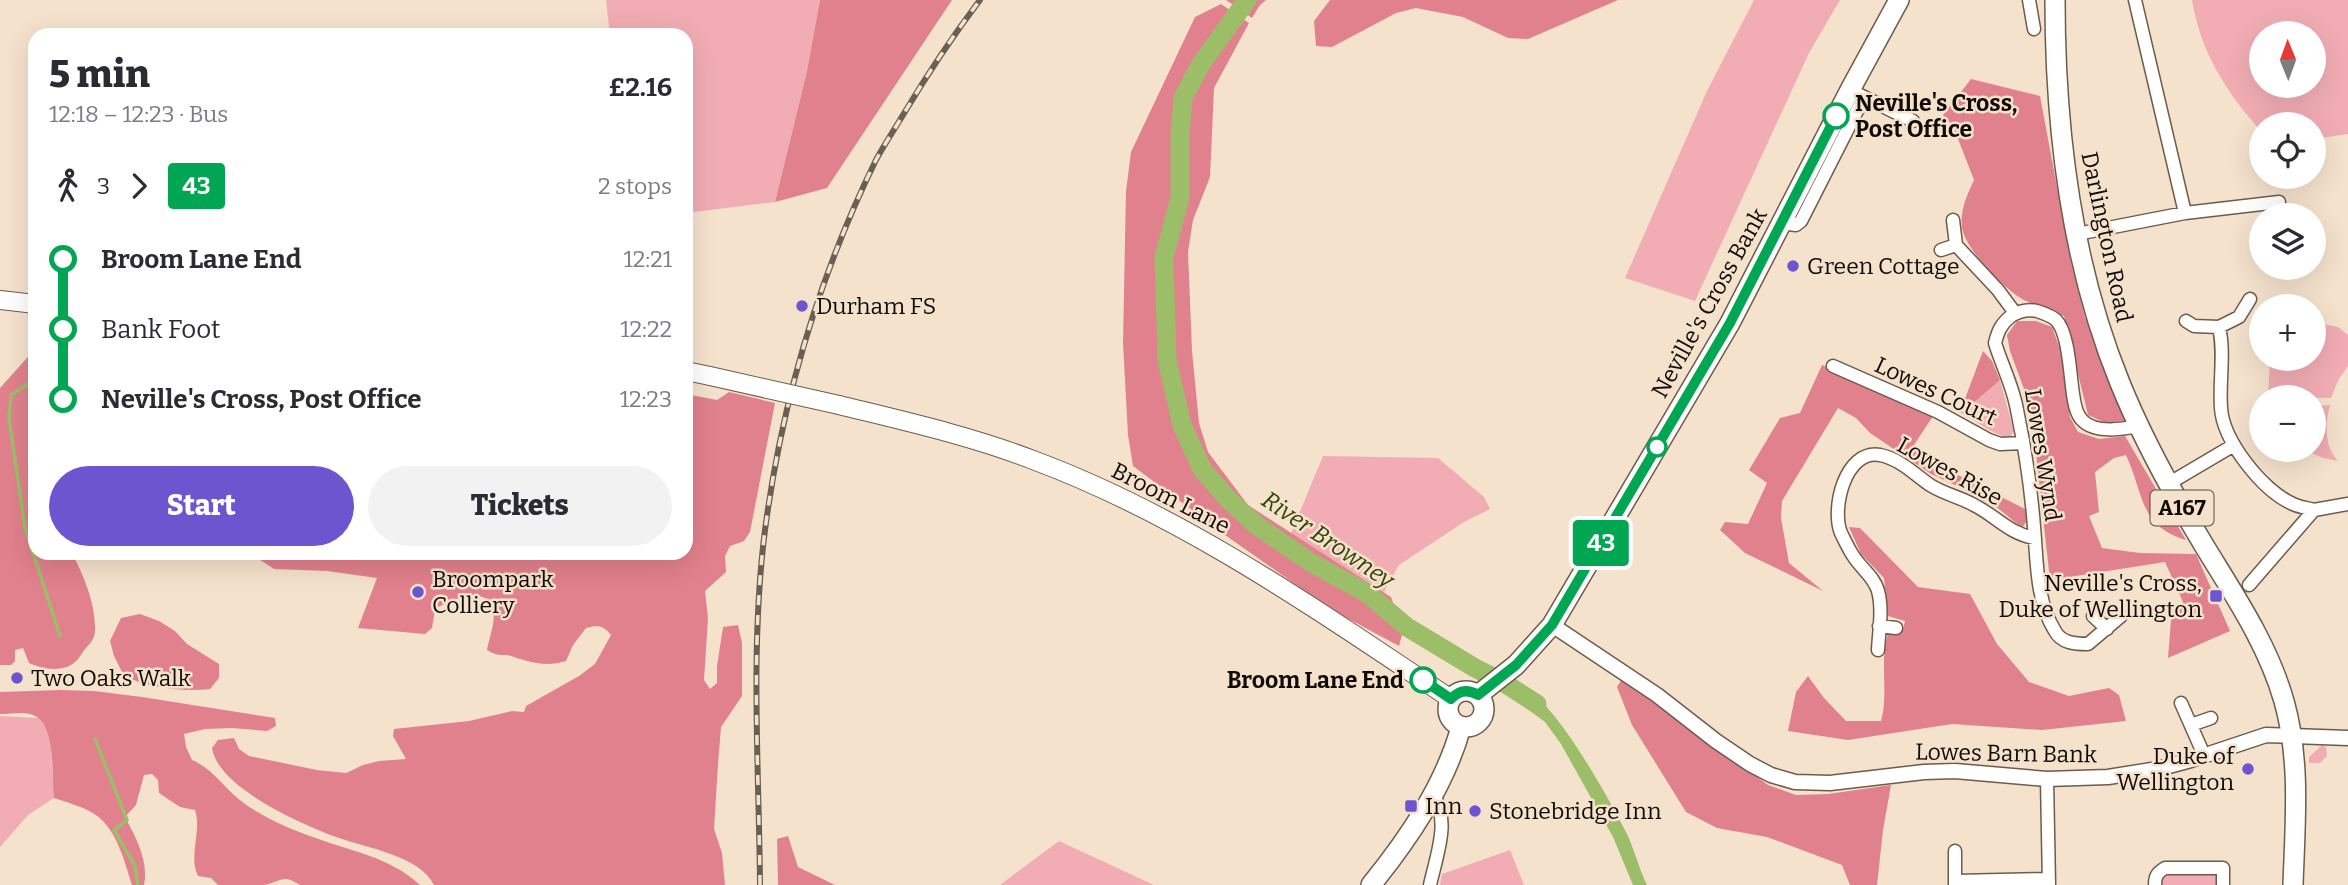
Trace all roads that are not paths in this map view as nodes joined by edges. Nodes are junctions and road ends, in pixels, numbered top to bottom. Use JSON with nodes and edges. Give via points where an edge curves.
{"nodes":[{"id":1,"x":1899,"y":0,"type":"edge"},
{"id":2,"x":2029,"y":0,"type":"edge"},
{"id":3,"x":2055,"y":0,"type":"edge"},
{"id":4,"x":2135,"y":0,"type":"edge"},
{"id":5,"x":2034,"y":29,"type":"dead end"},
{"id":6,"x":1857,"y":93,"type":"junction"},
{"id":7,"x":1913,"y":121,"type":"dead end"},
{"id":8,"x":2279,"y":202,"type":"dead end"},
{"id":9,"x":2185,"y":213,"type":"junction"},
{"id":10,"x":1953,"y":220,"type":"dead end"},
{"id":11,"x":2077,"y":234,"type":"junction"},
{"id":12,"x":1956,"y":245,"type":"junction"},
{"id":13,"x":1941,"y":250,"type":"dead end"},
{"id":14,"x":0,"y":300,"type":"edge"},
{"id":15,"x":2249,"y":301,"type":"edge"},
{"id":16,"x":28,"y":303,"type":"edge"},
{"id":17,"x":2015,"y":313,"type":"junction"},
{"id":18,"x":2186,"y":321,"type":"dead end"},
{"id":19,"x":2219,"y":327,"type":"junction"},
{"id":20,"x":1833,"y":366,"type":"dead end"},
{"id":21,"x":693,"y":372,"type":"edge"},
{"id":22,"x":2139,"y":426,"type":"junction"},
{"id":23,"x":2023,"y":443,"type":"junction"},
{"id":24,"x":2234,"y":445,"type":"junction"},
{"id":25,"x":2168,"y":484,"type":"junction"},
{"id":26,"x":2348,"y":504,"type":"edge"},
{"id":27,"x":2314,"y":510,"type":"junction"},
{"id":28,"x":2034,"y":538,"type":"junction"},
{"id":29,"x":2249,"y":586,"type":"dead end"},
{"id":30,"x":2093,"y":616,"type":"dead end"},
{"id":31,"x":2121,"y":617,"type":"dead end"},
{"id":32,"x":1552,"y":625,"type":"junction"},
{"id":33,"x":1879,"y":626,"type":"junction"},
{"id":34,"x":1896,"y":628,"type":"dead end"},
{"id":35,"x":2107,"y":629,"type":"junction"},
{"id":36,"x":1878,"y":650,"type":"dead end"},
{"id":37,"x":1478,"y":695,"type":"junction"},
{"id":38,"x":1451,"y":699,"type":"junction"},
{"id":39,"x":2181,"y":704,"type":"dead end"},
{"id":40,"x":2211,"y":718,"type":"dead end"},
{"id":41,"x":2190,"y":725,"type":"junction"},
{"id":42,"x":1461,"y":727,"type":"junction"},
{"id":43,"x":2291,"y":734,"type":"junction"},
{"id":44,"x":2348,"y":738,"type":"edge"},
{"id":45,"x":2204,"y":755,"type":"junction"},
{"id":46,"x":2047,"y":779,"type":"junction"},
{"id":47,"x":1433,"y":795,"type":"junction"},
{"id":48,"x":1955,"y":851,"type":"dead end"},
{"id":49,"x":2049,"y":882,"type":"edge"},
{"id":50,"x":1955,"y":883,"type":"edge"},
{"id":51,"x":1371,"y":885,"type":"edge"},
{"id":52,"x":1430,"y":885,"type":"edge"},
{"id":53,"x":2155,"y":885,"type":"edge"},
{"id":54,"x":2223,"y":885,"type":"edge"},
{"id":55,"x":2293,"y":885,"type":"edge"}],
"edges":[{"from":1,"to":6,"type":"main road","name":"Neville's Cross Bank"},
{"from":2,"to":5,"type":"street"},
{"from":3,"to":11,"type":"main road","name":"Darlington Road","number":"A167","via":[[2057,104]]},
{"from":4,"to":9,"type":"street"},
{"from":6,"to":7,"type":"street"},
{"from":6,"to":32,"type":"main road","name":"Neville's Cross Bank","via":[[1781,223],[1730,323]]},
{"from":8,"to":9,"type":"street"},
{"from":9,"to":11,"type":"street"},
{"from":10,"to":12,"type":"street"},
{"from":11,"to":22,"type":"main road","name":"Darlington Road","number":"A167","via":[[2100,331]]},
{"from":12,"to":13,"type":"street"},
{"from":12,"to":17,"type":"street"},
{"from":14,"to":16,"type":"main road"},
{"from":15,"to":19,"type":"street","via":[[2239,317]]},
{"from":17,"to":22,"type":"street","name":"Lowes Wynd","via":[[2029,309],[2057,321],[2080,418],[2098,427]]},
{"from":17,"to":23,"type":"street","name":"Lowes Wynd","via":[[2003,323],[1996,344],[2010,380]]},
{"from":18,"to":19,"type":"street"},
{"from":19,"to":24,"type":"street","via":[[2221,411]]},
{"from":20,"to":23,"type":"street","name":"Lowes Court","via":[[1989,440]]},
{"from":21,"to":38,"type":"main road","name":"Broom Lane","bridge":true,"via":[[925,426],[1033,460],[1175,524]]},
{"from":22,"to":25,"type":"main road","name":"Darlington Road","number":"A167"},
{"from":23,"to":28,"type":"street","name":"Lowes Wynd"},
{"from":24,"to":25,"type":"street"},
{"from":24,"to":27,"type":"street","via":[[2273,491]]},
{"from":25,"to":43,"type":"main road","name":"Darlington Road","number":"A167","via":[[2265,650]]},
{"from":26,"to":27,"type":"street"},
{"from":27,"to":29,"type":"street"},
{"from":28,"to":33,"type":"street","name":"Lowes Rise","via":[[2014,533],[1975,505],[1939,491],[1891,457],[1875,454],[1860,460],[1841,486],[1836,516],[1852,554],[1878,588]]},
{"from":28,"to":35,"type":"street","name":"Lowes Wynd","via":[[2038,578],[2055,633],[2063,640],[2088,644]]},
{"from":30,"to":35,"type":"street"},
{"from":31,"to":35,"type":"street","name":"Lowes Wynd"},
{"from":32,"to":37,"type":"main road","name":"Neville's Cross Bank","via":[[1516,665]]},
{"from":32,"to":46,"type":"street","name":"Lowes Barn Bank","via":[[1771,775],[1818,784],[1955,771]]},
{"from":33,"to":34,"type":"street"},
{"from":33,"to":36,"type":"street","name":"Lowes Rise"},
{"from":37,"to":38,"type":"main road","via":[[1461,691]]},
{"from":37,"to":42,"type":"main road","via":[[1484,710],[1481,720]]},
{"from":38,"to":42,"type":"main road","via":[[1449,715]]},
{"from":39,"to":41,"type":"street"},
{"from":40,"to":41,"type":"street"},
{"from":41,"to":45,"type":"street"},
{"from":42,"to":47,"type":"main road"},
{"from":43,"to":44,"type":"street","name":"Lowes Barn Bank"},
{"from":43,"to":45,"type":"street","name":"Lowes Barn Bank","via":[[2258,737]]},
{"from":43,"to":55,"type":"main road","number":"A167","via":[[2295,765]]},
{"from":45,"to":46,"type":"street","name":"Lowes Barn Bank","via":[[2127,775]]},
{"from":46,"to":49,"type":"street"},
{"from":47,"to":51,"type":"main road"},
{"from":47,"to":52,"type":"street","via":[[1441,809],[1441,829]]},
{"from":48,"to":50,"type":"street"},
{"from":49,"to":50,"type":"street"},
{"from":53,"to":54,"type":"street","via":[[2158,872],[2165,868],[2223,868]]}]}
